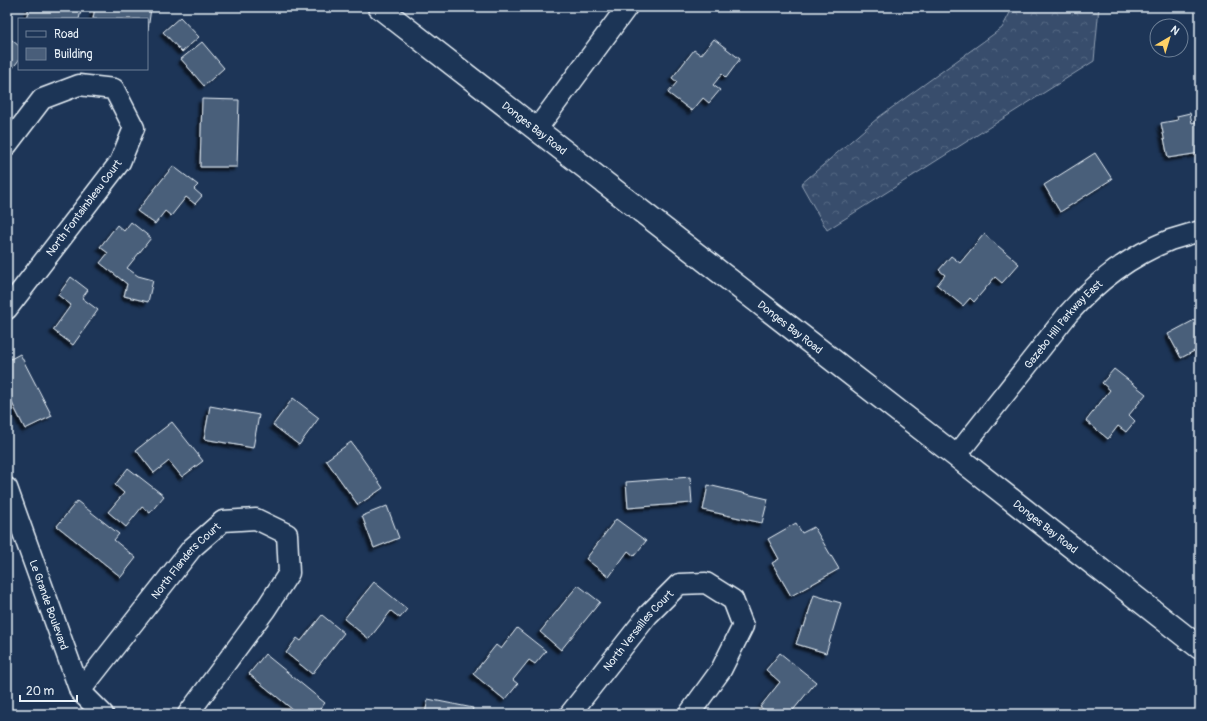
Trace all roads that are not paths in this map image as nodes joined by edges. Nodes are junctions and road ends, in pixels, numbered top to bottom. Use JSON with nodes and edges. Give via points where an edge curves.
{"nodes":[{"id":1,"x":379,"y":7,"type":"edge"},
{"id":2,"x":627,"y":7,"type":"edge"},
{"id":3,"x":536,"y":130,"type":"junction"},
{"id":4,"x":7,"y":145,"type":"edge"},
{"id":5,"x":1200,"y":231,"type":"edge"},
{"id":6,"x":7,"y":309,"type":"edge"},
{"id":7,"x":956,"y":456,"type":"junction"},
{"id":8,"x":7,"y":488,"type":"edge"},
{"id":9,"x":1200,"y":648,"type":"edge"},
{"id":10,"x":80,"y":691,"type":"junction"},
{"id":11,"x":103,"y":714,"type":"edge"},
{"id":12,"x":188,"y":714,"type":"edge"},
{"id":13,"x":570,"y":714,"type":"edge"},
{"id":14,"x":689,"y":714,"type":"edge"}],
"edges":[{"from":1,"to":3,"type":"street","name":"Donges Bay Road"},
{"from":2,"to":3,"type":"street"},
{"from":3,"to":7,"type":"street","name":"Donges Bay Road"},
{"from":4,"to":6,"type":"street","name":"North Fontainbleau Court","via":[[42,99],[79,85],[114,89],[134,128],[120,162]]},
{"from":5,"to":7,"type":"street","name":"Gazebo Hill Parkway East","via":[[1170,240],[1126,262],[1083,297]]},
{"from":7,"to":9,"type":"street","name":"Donges Bay Road"},
{"from":8,"to":10,"type":"street","name":"Le Grande Boulevard"},
{"from":10,"to":11,"type":"street","name":"Le Grande Boulevard"},
{"from":10,"to":12,"type":"street","name":"North Flanders Court","via":[[192,548],[223,522],[256,519],[287,534],[289,573],[265,610]]},
{"from":13,"to":14,"type":"street","name":"North Versailles Court","via":[[648,615],[679,584],[706,583],[733,600],[743,626],[722,670]]}]}
